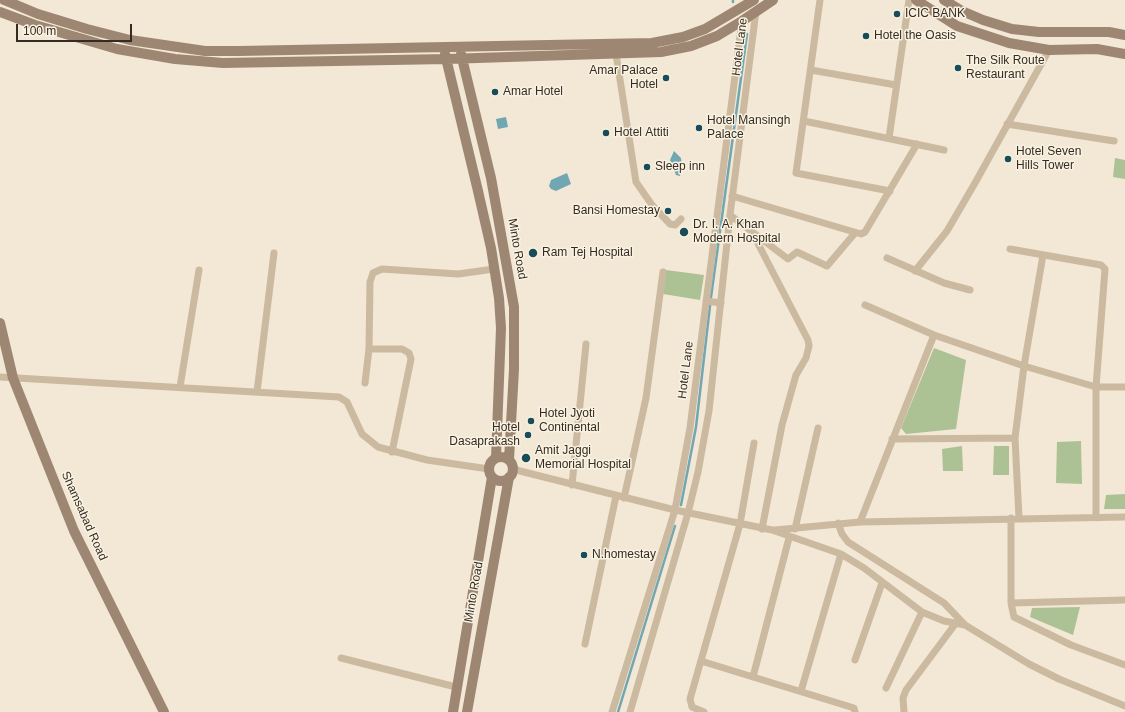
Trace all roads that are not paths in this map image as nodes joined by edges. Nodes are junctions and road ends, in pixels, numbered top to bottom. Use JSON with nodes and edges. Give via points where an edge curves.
{"nodes":[{"id":1,"x":4,"y":0,"type":"edge"},
{"id":2,"x":754,"y":0,"type":"edge"},
{"id":3,"x":773,"y":0,"type":"edge"},
{"id":4,"x":820,"y":0,"type":"edge"},
{"id":5,"x":910,"y":0,"type":"edge"},
{"id":6,"x":916,"y":0,"type":"edge"},
{"id":7,"x":944,"y":0,"type":"edge"},
{"id":8,"x":756,"y":11,"type":"junction"},
{"id":9,"x":0,"y":12,"type":"edge"},
{"id":10,"x":742,"y":22,"type":"junction"},
{"id":11,"x":1125,"y":35,"type":"edge"},
{"id":12,"x":459,"y":46,"type":"junction"},
{"id":13,"x":443,"y":47,"type":"junction"},
{"id":14,"x":1049,"y":50,"type":"junction"},
{"id":15,"x":616,"y":54,"type":"junction"},
{"id":16,"x":1125,"y":54,"type":"edge"},
{"id":17,"x":462,"y":58,"type":"junction"},
{"id":18,"x":447,"y":60,"type":"junction"},
{"id":19,"x":811,"y":70,"type":"junction"},
{"id":20,"x":896,"y":85,"type":"junction"},
{"id":21,"x":804,"y":121,"type":"junction"},
{"id":22,"x":1007,"y":124,"type":"junction"},
{"id":23,"x":889,"y":138,"type":"junction"},
{"id":24,"x":1114,"y":141,"type":"dead end"},
{"id":25,"x":917,"y":144,"type":"junction"},
{"id":26,"x":944,"y":150,"type":"dead end"},
{"id":27,"x":723,"y":170,"type":"junction"},
{"id":28,"x":736,"y":171,"type":"junction"},
{"id":29,"x":493,"y":185,"type":"junction"},
{"id":30,"x":478,"y":189,"type":"junction"},
{"id":31,"x":890,"y":191,"type":"junction"},
{"id":32,"x":732,"y":196,"type":"junction"},
{"id":33,"x":730,"y":215,"type":"junction"},
{"id":34,"x":681,"y":219,"type":"dead end"},
{"id":35,"x":855,"y":233,"type":"junction"},
{"id":36,"x":753,"y":234,"type":"junction"},
{"id":37,"x":1010,"y":249,"type":"dead end"},
{"id":38,"x":274,"y":253,"type":"dead end"},
{"id":39,"x":1043,"y":255,"type":"junction"},
{"id":40,"x":887,"y":258,"type":"dead end"},
{"id":41,"x":494,"y":269,"type":"junction"},
{"id":42,"x":200,"y":270,"type":"dead end"},
{"id":43,"x":915,"y":271,"type":"junction"},
{"id":44,"x":663,"y":272,"type":"dead end"},
{"id":45,"x":970,"y":290,"type":"dead end"},
{"id":46,"x":706,"y":301,"type":"junction"},
{"id":47,"x":721,"y":303,"type":"junction"},
{"id":48,"x":865,"y":305,"type":"dead end"},
{"id":49,"x":0,"y":323,"type":"edge"},
{"id":50,"x":934,"y":335,"type":"junction"},
{"id":51,"x":586,"y":344,"type":"dead end"},
{"id":52,"x":369,"y":349,"type":"junction"},
{"id":53,"x":1024,"y":366,"type":"junction"},
{"id":54,"x":0,"y":377,"type":"edge"},
{"id":55,"x":13,"y":378,"type":"junction"},
{"id":56,"x":366,"y":383,"type":"dead end"},
{"id":57,"x":180,"y":387,"type":"junction"},
{"id":58,"x":1096,"y":387,"type":"junction"},
{"id":59,"x":1125,"y":387,"type":"edge"},
{"id":60,"x":257,"y":392,"type":"junction"},
{"id":61,"x":818,"y":428,"type":"dead end"},
{"id":62,"x":1015,"y":438,"type":"junction"},
{"id":63,"x":892,"y":439,"type":"junction"},
{"id":64,"x":754,"y":443,"type":"dead end"},
{"id":65,"x":392,"y":452,"type":"junction"},
{"id":66,"x":496,"y":458,"type":"junction"},
{"id":67,"x":510,"y":469,"type":"junction"},
{"id":68,"x":490,"y":473,"type":"junction"},
{"id":69,"x":572,"y":485,"type":"junction"},
{"id":70,"x":616,"y":496,"type":"junction"},
{"id":71,"x":624,"y":498,"type":"junction"},
{"id":72,"x":675,"y":510,"type":"junction"},
{"id":73,"x":688,"y":513,"type":"junction"},
{"id":74,"x":1125,"y":517,"type":"edge"},
{"id":75,"x":1015,"y":518,"type":"junction"},
{"id":76,"x":1096,"y":518,"type":"junction"},
{"id":77,"x":860,"y":522,"type":"junction"},
{"id":78,"x":740,"y":524,"type":"junction"},
{"id":79,"x":838,"y":524,"type":"junction"},
{"id":80,"x":762,"y":529,"type":"junction"},
{"id":81,"x":795,"y":529,"type":"junction"},
{"id":82,"x":772,"y":530,"type":"junction"},
{"id":83,"x":790,"y":538,"type":"junction"},
{"id":84,"x":841,"y":554,"type":"junction"},
{"id":85,"x":882,"y":583,"type":"junction"},
{"id":86,"x":1125,"y":600,"type":"edge"},
{"id":87,"x":1011,"y":603,"type":"junction"},
{"id":88,"x":922,"y":612,"type":"junction"},
{"id":89,"x":956,"y":623,"type":"junction"},
{"id":90,"x":965,"y":624,"type":"junction"},
{"id":91,"x":585,"y":644,"type":"dead end"},
{"id":92,"x":340,"y":658,"type":"dead end"},
{"id":93,"x":855,"y":660,"type":"dead end"},
{"id":94,"x":701,"y":661,"type":"junction"},
{"id":95,"x":1125,"y":665,"type":"edge"},
{"id":96,"x":753,"y":677,"type":"junction"},
{"id":97,"x":456,"y":687,"type":"junction"},
{"id":98,"x":886,"y":688,"type":"dead end"},
{"id":99,"x":801,"y":691,"type":"junction"},
{"id":100,"x":1125,"y":706,"type":"edge"},
{"id":101,"x":164,"y":712,"type":"edge"},
{"id":102,"x":453,"y":712,"type":"edge"},
{"id":103,"x":467,"y":712,"type":"edge"},
{"id":104,"x":612,"y":712,"type":"edge"},
{"id":105,"x":630,"y":712,"type":"edge"},
{"id":106,"x":704,"y":712,"type":"edge"},
{"id":107,"x":855,"y":712,"type":"edge"},
{"id":108,"x":904,"y":712,"type":"edge"}],
"edges":[{"from":1,"to":13,"type":"main road","via":[[38,14],[130,40],[205,50]]},
{"from":2,"to":12,"type":"main road","via":[[705,29],[683,37],[652,43]]},
{"from":3,"to":8,"type":"main road"},
{"from":4,"to":19,"type":"street"},
{"from":5,"to":20,"type":"street"},
{"from":6,"to":14,"type":"main road","via":[[957,26],[1009,43]]},
{"from":7,"to":11,"type":"main road","via":[[969,14],[1012,29],[1039,32],[1109,32]]},
{"from":8,"to":10,"type":"main road"},
{"from":8,"to":28,"type":"street","name":"Hotel Lane"},
{"from":9,"to":18,"type":"main road","via":[[117,49],[205,63]]},
{"from":10,"to":15,"type":"main road","via":[[717,36],[691,46],[661,52]]},
{"from":10,"to":27,"type":"street","name":"Hotel Lane"},
{"from":12,"to":13,"type":"main road"},
{"from":12,"to":17,"type":"main road","name":"Minto Road"},
{"from":13,"to":18,"type":"main road"},
{"from":14,"to":16,"type":"main road","via":[[1097,49]]},
{"from":14,"to":22,"type":"street"},
{"from":15,"to":17,"type":"main road"},
{"from":15,"to":34,"type":"street","via":[[636,182],[652,205],[670,224],[675,225]]},
{"from":17,"to":18,"type":"main road"},
{"from":17,"to":29,"type":"main road","name":"Minto Road"},
{"from":18,"to":30,"type":"main road"},
{"from":19,"to":20,"type":"street"},
{"from":19,"to":21,"type":"street"},
{"from":20,"to":23,"type":"street"},
{"from":21,"to":23,"type":"street"},
{"from":21,"to":31,"type":"street","via":[[796,173]]},
{"from":22,"to":24,"type":"street"},
{"from":22,"to":43,"type":"street","via":[[947,231]]},
{"from":23,"to":25,"type":"street"},
{"from":25,"to":26,"type":"street"},
{"from":25,"to":31,"type":"street"},
{"from":27,"to":28,"type":"street"},
{"from":27,"to":46,"type":"street","name":"Hotel Lane"},
{"from":28,"to":32,"type":"street","name":"Hotel Lane"},
{"from":29,"to":30,"type":"main road"},
{"from":29,"to":67,"type":"main road","name":"Minto Road","via":[[514,306]]},
{"from":30,"to":41,"type":"main road"},
{"from":31,"to":35,"type":"street","via":[[865,232]]},
{"from":32,"to":33,"type":"street","name":"Hotel Lane"},
{"from":32,"to":35,"type":"street"},
{"from":33,"to":36,"type":"street"},
{"from":33,"to":47,"type":"street","name":"Hotel Lane"},
{"from":35,"to":36,"type":"street","via":[[827,266],[797,252],[788,259]]},
{"from":36,"to":80,"type":"street","via":[[809,346],[806,358],[796,375],[782,425]]},
{"from":37,"to":39,"type":"street"},
{"from":38,"to":60,"type":"street"},
{"from":39,"to":53,"type":"street"},
{"from":39,"to":58,"type":"street","via":[[1101,265],[1105,269]]},
{"from":40,"to":43,"type":"street"},
{"from":41,"to":52,"type":"street","via":[[458,274],[377,270],[370,282]]},
{"from":41,"to":66,"type":"main road","via":[[501,328]]},
{"from":42,"to":57,"type":"street"},
{"from":43,"to":45,"type":"street"},
{"from":44,"to":71,"type":"street","via":[[646,398]]},
{"from":46,"to":47,"type":"street"},
{"from":46,"to":72,"type":"street","name":"Hotel Lane","via":[[690,428]]},
{"from":47,"to":73,"type":"street","name":"Hotel Lane","via":[[709,411]]},
{"from":48,"to":50,"type":"street"},
{"from":49,"to":55,"type":"main road","name":"Shamsabad Road"},
{"from":50,"to":53,"type":"street"},
{"from":50,"to":63,"type":"street"},
{"from":51,"to":69,"type":"street"},
{"from":52,"to":56,"type":"street"},
{"from":52,"to":65,"type":"street","via":[[402,349],[409,353],[411,359]]},
{"from":53,"to":58,"type":"street"},
{"from":53,"to":62,"type":"street"},
{"from":54,"to":55,"type":"street"},
{"from":55,"to":57,"type":"street"},
{"from":55,"to":101,"type":"main road","name":"Shamsabad Road","via":[[74,530]]},
{"from":57,"to":60,"type":"street"},
{"from":58,"to":59,"type":"street"},
{"from":58,"to":76,"type":"street"},
{"from":60,"to":65,"type":"street","via":[[339,397],[347,402],[362,434],[378,447]]},
{"from":61,"to":81,"type":"street"},
{"from":62,"to":63,"type":"street"},
{"from":62,"to":75,"type":"street"},
{"from":63,"to":77,"type":"street"},
{"from":64,"to":78,"type":"street"},
{"from":65,"to":68,"type":"street"},
{"from":66,"to":67,"type":"main road","via":[[501,457]]},
{"from":66,"to":68,"type":"main road","via":[[490,464]]},
{"from":67,"to":68,"type":"main road","via":[[501,480]]},
{"from":67,"to":69,"type":"street"},
{"from":67,"to":103,"type":"main road","name":"Minto Road"},
{"from":68,"to":97,"type":"main road","name":"Minto Road"},
{"from":69,"to":70,"type":"street"},
{"from":70,"to":71,"type":"street"},
{"from":70,"to":91,"type":"street"},
{"from":71,"to":72,"type":"street"},
{"from":72,"to":73,"type":"street"},
{"from":72,"to":104,"type":"street","name":"Hotel Lane"},
{"from":73,"to":78,"type":"street"},
{"from":73,"to":105,"type":"street","name":"Hotel Lane"},
{"from":74,"to":76,"type":"street"},
{"from":75,"to":76,"type":"street"},
{"from":75,"to":77,"type":"street"},
{"from":75,"to":87,"type":"street"},
{"from":77,"to":79,"type":"street"},
{"from":78,"to":80,"type":"street"},
{"from":78,"to":94,"type":"street"},
{"from":79,"to":81,"type":"street"},
{"from":79,"to":90,"type":"street","via":[[848,542],[944,603]]},
{"from":80,"to":82,"type":"street"},
{"from":81,"to":82,"type":"street"},
{"from":82,"to":83,"type":"street"},
{"from":83,"to":84,"type":"street"},
{"from":83,"to":96,"type":"street"},
{"from":84,"to":85,"type":"street"},
{"from":84,"to":99,"type":"street"},
{"from":85,"to":88,"type":"street"},
{"from":85,"to":93,"type":"street"},
{"from":86,"to":87,"type":"street"},
{"from":87,"to":95,"type":"street","via":[[1015,618],[1071,645]]},
{"from":88,"to":89,"type":"street"},
{"from":88,"to":98,"type":"street"},
{"from":89,"to":90,"type":"street"},
{"from":89,"to":108,"type":"street","via":[[906,690],[903,698]]},
{"from":90,"to":100,"type":"street","via":[[1029,664]]},
{"from":92,"to":97,"type":"street"},
{"from":94,"to":96,"type":"street"},
{"from":94,"to":106,"type":"street","via":[[690,703],[692,707]]},
{"from":96,"to":99,"type":"street"},
{"from":97,"to":102,"type":"main road","name":"Minto Road"},
{"from":99,"to":107,"type":"street","via":[[854,708]]}]}
